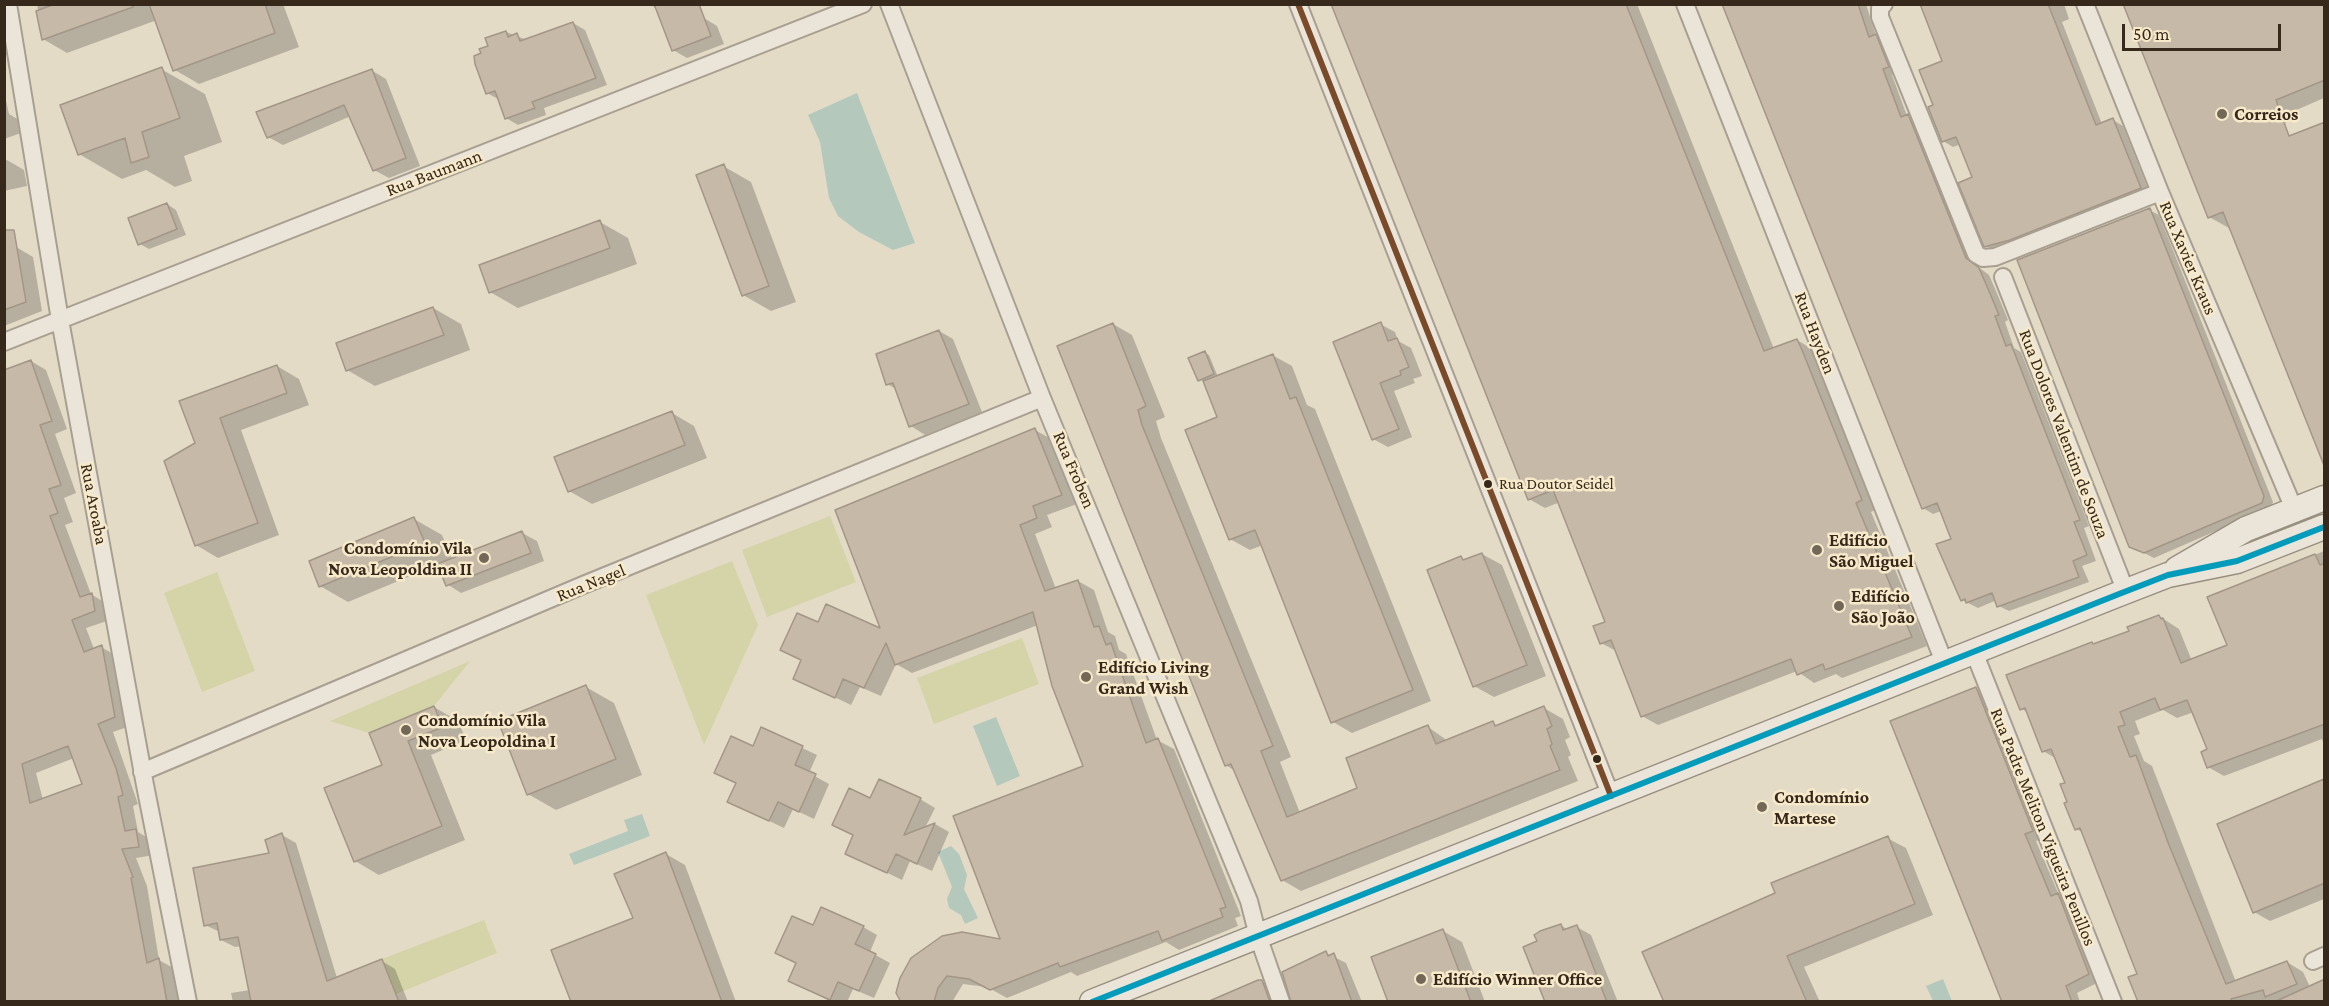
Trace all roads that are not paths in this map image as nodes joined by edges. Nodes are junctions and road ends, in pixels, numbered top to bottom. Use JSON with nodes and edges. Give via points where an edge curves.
{"nodes":[{"id":1,"x":8,"y":4,"type":"edge"},
{"id":2,"x":863,"y":4,"type":"edge"},
{"id":3,"x":889,"y":4,"type":"edge"},
{"id":4,"x":1298,"y":4,"type":"edge"},
{"id":5,"x":1685,"y":4,"type":"edge"},
{"id":6,"x":1884,"y":4,"type":"edge"},
{"id":7,"x":2085,"y":4,"type":"edge"},
{"id":8,"x":2160,"y":192,"type":"junction"},
{"id":9,"x":2003,"y":277,"type":"dead end"},
{"id":10,"x":60,"y":320,"type":"junction"},
{"id":11,"x":4,"y":342,"type":"edge"},
{"id":12,"x":1042,"y":398,"type":"junction"},
{"id":13,"x":2325,"y":498,"type":"edge"},
{"id":14,"x":2294,"y":509,"type":"junction"},
{"id":15,"x":2325,"y":527,"type":"edge"},
{"id":16,"x":2168,"y":575,"type":"junction"},
{"id":17,"x":2126,"y":592,"type":"junction"},
{"id":18,"x":1974,"y":652,"type":"junction"},
{"id":19,"x":1944,"y":662,"type":"junction"},
{"id":20,"x":142,"y":772,"type":"junction"},
{"id":21,"x":1611,"y":796,"type":"junction"},
{"id":22,"x":1258,"y":936,"type":"junction"},
{"id":23,"x":1133,"y":994,"type":"edge"},
{"id":24,"x":188,"y":1002,"type":"edge"},
{"id":25,"x":1092,"y":1002,"type":"edge"},
{"id":26,"x":1281,"y":1002,"type":"edge"},
{"id":27,"x":2113,"y":1002,"type":"edge"}],
"edges":[{"from":1,"to":10,"type":"street","name":"Rua Aroaba"},
{"from":2,"to":10,"type":"street","name":"Rua Baumann"},
{"from":3,"to":12,"type":"street","name":"Rua Froben"},
{"from":4,"to":21,"type":"street"},
{"from":5,"to":19,"type":"street","name":"Rua Hayden"},
{"from":6,"to":8,"type":"street","via":[[1880,17],[1976,255],[1995,257]]},
{"from":7,"to":8,"type":"street","name":"Rua Xavier Kraus"},
{"from":8,"to":14,"type":"street","name":"Rua Xavier Kraus"},
{"from":9,"to":17,"type":"street","name":"Rua Dolores Valentim de Souza"},
{"from":10,"to":11,"type":"street","name":"Rua Baumann"},
{"from":10,"to":20,"type":"street","name":"Rua Aroaba"},
{"from":12,"to":20,"type":"street","name":"Rua Nagel","via":[[584,585]]},
{"from":12,"to":22,"type":"street","name":"Rua Froben","via":[[1249,901]]},
{"from":13,"to":14,"type":"main road"},
{"from":14,"to":16,"type":"main road","via":[[2215,545]]},
{"from":15,"to":16,"type":"main road","via":[[2237,561]]},
{"from":16,"to":17,"type":"main road"},
{"from":17,"to":18,"type":"main road"},
{"from":18,"to":19,"type":"main road"},
{"from":18,"to":27,"type":"street","name":"Rua Padre Meliton Vigueira Penillos"},
{"from":19,"to":21,"type":"main road"},
{"from":20,"to":24,"type":"street","name":"Rua Aroaba"},
{"from":21,"to":22,"type":"main road"},
{"from":22,"to":23,"type":"main road"},
{"from":22,"to":26,"type":"street","name":"Rua Froben"},
{"from":23,"to":25,"type":"main road"}]}
